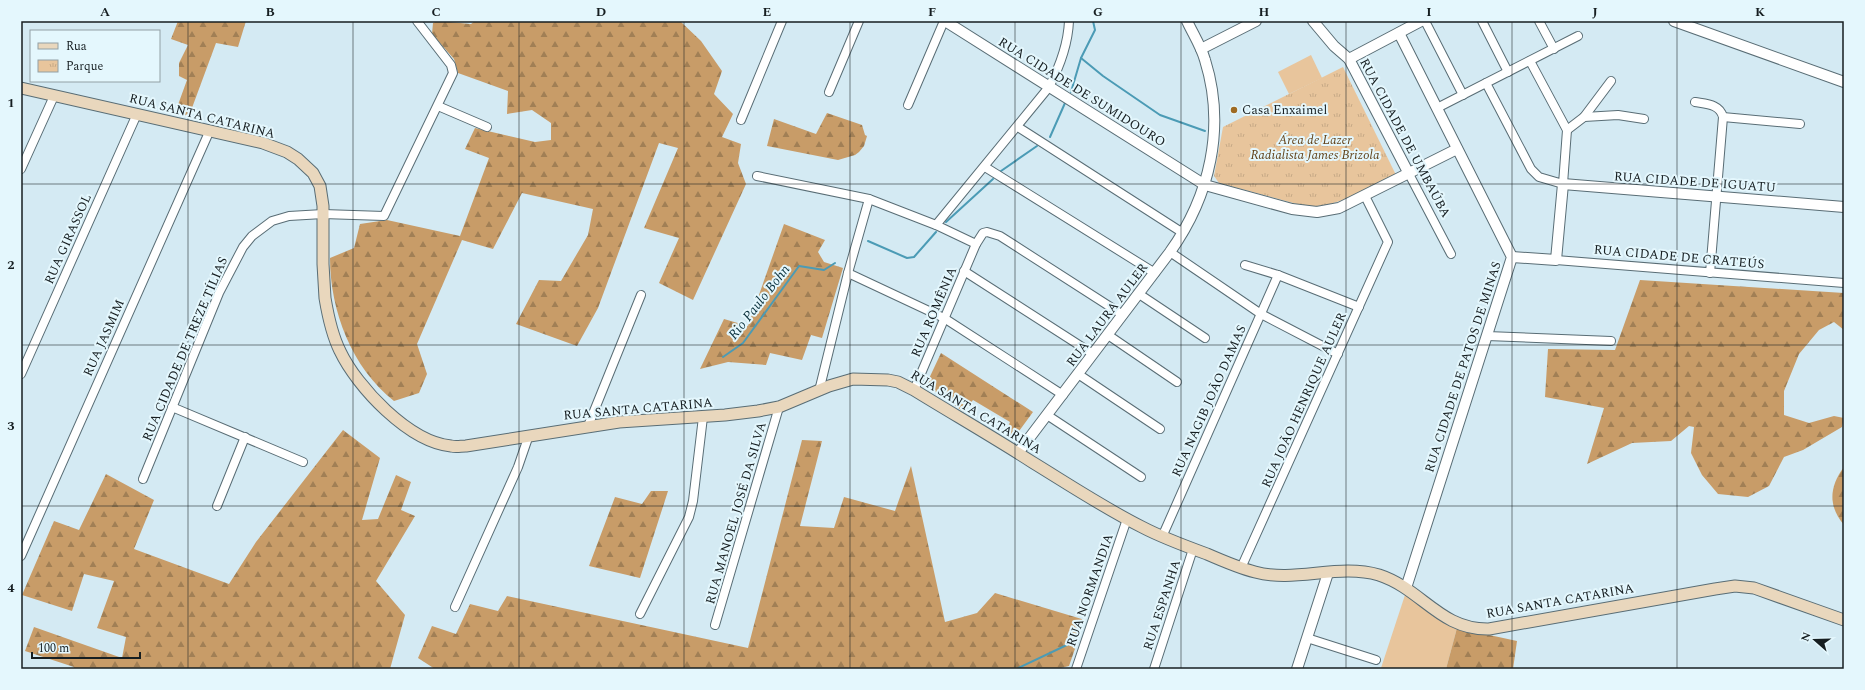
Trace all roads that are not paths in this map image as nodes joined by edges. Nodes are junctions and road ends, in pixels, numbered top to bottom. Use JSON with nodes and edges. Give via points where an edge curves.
{"nodes":[{"id":1,"x":417,"y":21,"type":"edge"},
{"id":2,"x":782,"y":21,"type":"edge"},
{"id":3,"x":859,"y":21,"type":"edge"},
{"id":4,"x":944,"y":21,"type":"edge"},
{"id":5,"x":1069,"y":21,"type":"edge"},
{"id":6,"x":1187,"y":21,"type":"edge"},
{"id":7,"x":1256,"y":21,"type":"edge"},
{"id":8,"x":1312,"y":21,"type":"edge"},
{"id":9,"x":1421,"y":21,"type":"edge"},
{"id":10,"x":1425,"y":21,"type":"edge"},
{"id":11,"x":1482,"y":21,"type":"edge"},
{"id":12,"x":1539,"y":21,"type":"edge"},
{"id":13,"x":1674,"y":21,"type":"edge"},
{"id":14,"x":1399,"y":33,"type":"junction"},
{"id":15,"x":1578,"y":36,"type":"dead end"},
{"id":16,"x":1201,"y":49,"type":"junction"},
{"id":17,"x":1554,"y":49,"type":"junction"},
{"id":18,"x":1349,"y":59,"type":"junction"},
{"id":19,"x":1530,"y":60,"type":"junction"},
{"id":20,"x":1508,"y":72,"type":"junction"},
{"id":21,"x":1611,"y":81,"type":"dead end"},
{"id":22,"x":1844,"y":82,"type":"edge"},
{"id":23,"x":1486,"y":83,"type":"junction"},
{"id":24,"x":1050,"y":87,"type":"junction"},
{"id":25,"x":21,"y":88,"type":"edge"},
{"id":26,"x":829,"y":92,"type":"dead end"},
{"id":27,"x":1463,"y":95,"type":"junction"},
{"id":28,"x":54,"y":96,"type":"junction"},
{"id":29,"x":1695,"y":102,"type":"dead end"},
{"id":30,"x":908,"y":105,"type":"dead end"},
{"id":31,"x":438,"y":106,"type":"junction"},
{"id":32,"x":1437,"y":108,"type":"junction"},
{"id":33,"x":137,"y":114,"type":"junction"},
{"id":34,"x":1723,"y":116,"type":"junction"},
{"id":35,"x":1584,"y":117,"type":"junction"},
{"id":36,"x":1644,"y":119,"type":"dead end"},
{"id":37,"x":741,"y":120,"type":"dead end"},
{"id":38,"x":1800,"y":124,"type":"dead end"},
{"id":39,"x":487,"y":127,"type":"dead end"},
{"id":40,"x":1018,"y":127,"type":"junction"},
{"id":41,"x":210,"y":130,"type":"junction"},
{"id":42,"x":1567,"y":130,"type":"junction"},
{"id":43,"x":1457,"y":149,"type":"junction"},
{"id":44,"x":985,"y":167,"type":"junction"},
{"id":45,"x":21,"y":169,"type":"edge"},
{"id":46,"x":1409,"y":174,"type":"junction"},
{"id":47,"x":757,"y":176,"type":"dead end"},
{"id":48,"x":1563,"y":184,"type":"junction"},
{"id":49,"x":1205,"y":185,"type":"junction"},
{"id":50,"x":1365,"y":196,"type":"junction"},
{"id":51,"x":1716,"y":196,"type":"junction"},
{"id":52,"x":869,"y":199,"type":"junction"},
{"id":53,"x":1844,"y":206,"type":"edge"},
{"id":54,"x":323,"y":214,"type":"junction"},
{"id":55,"x":936,"y":225,"type":"junction"},
{"id":56,"x":1183,"y":233,"type":"junction"},
{"id":57,"x":976,"y":244,"type":"junction"},
{"id":58,"x":1170,"y":252,"type":"junction"},
{"id":59,"x":1451,"y":254,"type":"dead end"},
{"id":60,"x":1512,"y":257,"type":"junction"},
{"id":61,"x":1556,"y":260,"type":"junction"},
{"id":62,"x":1245,"y":265,"type":"dead end"},
{"id":63,"x":964,"y":272,"type":"junction"},
{"id":64,"x":848,"y":273,"type":"junction"},
{"id":65,"x":1154,"y":273,"type":"junction"},
{"id":66,"x":1710,"y":273,"type":"junction"},
{"id":67,"x":1278,"y":275,"type":"junction"},
{"id":68,"x":1844,"y":283,"type":"edge"},
{"id":69,"x":1139,"y":294,"type":"junction"},
{"id":70,"x":641,"y":296,"type":"dead end"},
{"id":71,"x":1359,"y":307,"type":"junction"},
{"id":72,"x":1261,"y":314,"type":"junction"},
{"id":73,"x":1123,"y":315,"type":"junction"},
{"id":74,"x":944,"y":318,"type":"junction"},
{"id":75,"x":1108,"y":335,"type":"junction"},
{"id":76,"x":1486,"y":336,"type":"junction"},
{"id":77,"x":1205,"y":338,"type":"dead end"},
{"id":78,"x":1611,"y":341,"type":"dead end"},
{"id":79,"x":1093,"y":354,"type":"junction"},
{"id":80,"x":1338,"y":354,"type":"junction"},
{"id":81,"x":21,"y":374,"type":"edge"},
{"id":82,"x":1078,"y":374,"type":"junction"},
{"id":83,"x":1177,"y":382,"type":"dead end"},
{"id":84,"x":819,"y":390,"type":"junction"},
{"id":85,"x":914,"y":390,"type":"junction"},
{"id":86,"x":1063,"y":394,"type":"junction"},
{"id":87,"x":172,"y":407,"type":"junction"},
{"id":88,"x":779,"y":407,"type":"junction"},
{"id":89,"x":1047,"y":415,"type":"junction"},
{"id":90,"x":703,"y":417,"type":"junction"},
{"id":91,"x":588,"y":426,"type":"junction"},
{"id":92,"x":1160,"y":429,"type":"dead end"},
{"id":93,"x":529,"y":435,"type":"junction"},
{"id":94,"x":245,"y":437,"type":"junction"},
{"id":95,"x":1018,"y":453,"type":"junction"},
{"id":96,"x":303,"y":462,"type":"dead end"},
{"id":97,"x":1141,"y":477,"type":"dead end"},
{"id":98,"x":143,"y":480,"type":"dead end"},
{"id":99,"x":217,"y":506,"type":"dead end"},
{"id":100,"x":1127,"y":519,"type":"junction"},
{"id":101,"x":1162,"y":537,"type":"junction"},
{"id":102,"x":1193,"y":549,"type":"junction"},
{"id":103,"x":21,"y":556,"type":"edge"},
{"id":104,"x":1241,"y":568,"type":"junction"},
{"id":105,"x":1328,"y":572,"type":"junction"},
{"id":106,"x":1406,"y":588,"type":"junction"},
{"id":107,"x":456,"y":607,"type":"dead end"},
{"id":108,"x":640,"y":614,"type":"dead end"},
{"id":109,"x":1844,"y":620,"type":"edge"},
{"id":110,"x":715,"y":625,"type":"dead end"},
{"id":111,"x":1307,"y":638,"type":"junction"},
{"id":112,"x":1376,"y":660,"type":"dead end"},
{"id":113,"x":1076,"y":669,"type":"edge"},
{"id":114,"x":1154,"y":669,"type":"edge"},
{"id":115,"x":1297,"y":669,"type":"edge"}],
"edges":[{"from":1,"to":31,"type":"street","via":[[452,69],[450,81]]},
{"from":2,"to":37,"type":"street"},
{"from":3,"to":26,"type":"street"},
{"from":4,"to":24,"type":"street","name":"RUA CIDADE DE SUMIDOURO"},
{"from":4,"to":30,"type":"street"},
{"from":5,"to":24,"type":"street","via":[[1062,60]]},
{"from":6,"to":16,"type":"street","name":"RUA LAURA AULER"},
{"from":7,"to":16,"type":"street"},
{"from":8,"to":18,"type":"street","name":"RUA CIDADE DE UMBAÚBA"},
{"from":9,"to":14,"type":"street"},
{"from":10,"to":27,"type":"street"},
{"from":11,"to":20,"type":"street"},
{"from":12,"to":17,"type":"street"},
{"from":13,"to":22,"type":"street"},
{"from":14,"to":18,"type":"street"},
{"from":14,"to":32,"type":"street","name":"RUA CIDADE DE PATOS DE MINAS"},
{"from":15,"to":17,"type":"street"},
{"from":16,"to":49,"type":"street","name":"RUA LAURA AULER","via":[[1210,80],[1215,124]]},
{"from":17,"to":19,"type":"street"},
{"from":18,"to":46,"type":"street","name":"RUA CIDADE DE UMBAÚBA"},
{"from":19,"to":20,"type":"street"},
{"from":19,"to":42,"type":"street"},
{"from":20,"to":23,"type":"street"},
{"from":21,"to":35,"type":"street"},
{"from":23,"to":27,"type":"street"},
{"from":23,"to":48,"type":"street","name":"RUA CIDADE DE IGUATU","via":[[1527,163],[1535,173]]},
{"from":24,"to":40,"type":"street"},
{"from":24,"to":49,"type":"street","name":"RUA CIDADE DE SUMIDOURO"},
{"from":25,"to":28,"type":"main road","name":"RUA SANTA CATARINA"},
{"from":27,"to":32,"type":"street"},
{"from":28,"to":33,"type":"main road","name":"RUA SANTA CATARINA"},
{"from":28,"to":45,"type":"street"},
{"from":29,"to":34,"type":"street","via":[[1715,106],[1720,109]]},
{"from":31,"to":39,"type":"street"},
{"from":31,"to":54,"type":"street","name":"RUA CIDADE DE TREZE TÍLIAS","via":[[384,216]]},
{"from":32,"to":43,"type":"street","name":"RUA CIDADE DE PATOS DE MINAS"},
{"from":33,"to":41,"type":"main road","name":"RUA SANTA CATARINA"},
{"from":33,"to":81,"type":"street","name":"RUA GIRASSOL"},
{"from":34,"to":38,"type":"street"},
{"from":34,"to":51,"type":"street"},
{"from":35,"to":36,"type":"street","via":[[1618,115]]},
{"from":35,"to":42,"type":"street"},
{"from":40,"to":44,"type":"street"},
{"from":40,"to":56,"type":"street"},
{"from":41,"to":54,"type":"main road","name":"RUA SANTA CATARINA","via":[[263,143],[298,159],[317,179],[322,196]]},
{"from":41,"to":103,"type":"street","name":"RUA JASMIM"},
{"from":42,"to":48,"type":"street"},
{"from":43,"to":46,"type":"street","name":"RUA CIDADE DE SUMIDOURO"},
{"from":43,"to":60,"type":"street","name":"RUA CIDADE DE PATOS DE MINAS"},
{"from":44,"to":55,"type":"street"},
{"from":44,"to":65,"type":"street"},
{"from":46,"to":50,"type":"street","name":"RUA CIDADE DE SUMIDOURO"},
{"from":46,"to":59,"type":"street","name":"RUA CIDADE DE UMBAÚBA"},
{"from":47,"to":52,"type":"street"},
{"from":48,"to":51,"type":"street","name":"RUA CIDADE DE IGUATU"},
{"from":48,"to":61,"type":"street"},
{"from":49,"to":50,"type":"street","name":"RUA CIDADE DE SUMIDOURO","via":[[1307,212],[1339,208]]},
{"from":49,"to":56,"type":"street","name":"RUA LAURA AULER"},
{"from":50,"to":71,"type":"street","name":"RUA JOÃO HENRIQUE AULER","via":[[1388,242]]},
{"from":51,"to":53,"type":"street","name":"RUA CIDADE DE IGUATU"},
{"from":51,"to":66,"type":"street"},
{"from":52,"to":55,"type":"street"},
{"from":52,"to":64,"type":"street"},
{"from":54,"to":87,"type":"street","name":"RUA CIDADE DE TREZE TÍLIAS","via":[[289,216],[272,221],[260,229],[243,248],[219,293]]},
{"from":54,"to":93,"type":"main road","name":"RUA SANTA CATARINA","via":[[323,285],[327,312],[339,349],[369,394],[410,429],[438,443],[466,446]]},
{"from":55,"to":57,"type":"street"},
{"from":56,"to":58,"type":"street","name":"RUA LAURA AULER"},
{"from":57,"to":63,"type":"street","name":"RUA ROMÊNIA"},
{"from":57,"to":73,"type":"street","via":[[983,233],[1000,236]]},
{"from":58,"to":65,"type":"street","name":"RUA LAURA AULER"},
{"from":58,"to":72,"type":"street"},
{"from":60,"to":61,"type":"street","name":"RUA CIDADE DE CRATEÚS"},
{"from":60,"to":76,"type":"street","name":"RUA CIDADE DE PATOS DE MINAS"},
{"from":61,"to":66,"type":"street","name":"RUA CIDADE DE CRATEÚS"},
{"from":62,"to":67,"type":"street"},
{"from":63,"to":74,"type":"street","name":"RUA ROMÊNIA"},
{"from":63,"to":79,"type":"street"},
{"from":64,"to":74,"type":"street"},
{"from":64,"to":84,"type":"street"},
{"from":65,"to":69,"type":"street","name":"RUA LAURA AULER"},
{"from":66,"to":68,"type":"street","name":"RUA CIDADE DE CRATEÚS"},
{"from":67,"to":71,"type":"street"},
{"from":67,"to":72,"type":"street","name":"RUA NAGIB JOÃO DAMAS"},
{"from":69,"to":73,"type":"street","name":"RUA LAURA AULER"},
{"from":69,"to":77,"type":"street"},
{"from":70,"to":91,"type":"street"},
{"from":71,"to":80,"type":"street","name":"RUA JOÃO HENRIQUE AULER"},
{"from":72,"to":80,"type":"street"},
{"from":72,"to":101,"type":"street","name":"RUA NAGIB JOÃO DAMAS"},
{"from":73,"to":75,"type":"street","name":"RUA LAURA AULER"},
{"from":74,"to":85,"type":"street","name":"RUA ROMÊNIA"},
{"from":74,"to":86,"type":"street"},
{"from":75,"to":79,"type":"street","name":"RUA LAURA AULER"},
{"from":75,"to":83,"type":"street"},
{"from":76,"to":78,"type":"street"},
{"from":76,"to":106,"type":"street","name":"RUA CIDADE DE PATOS DE MINAS"},
{"from":79,"to":82,"type":"street","name":"RUA LAURA AULER"},
{"from":80,"to":104,"type":"street","name":"RUA JOÃO HENRIQUE AULER"},
{"from":82,"to":86,"type":"street","name":"RUA LAURA AULER"},
{"from":82,"to":92,"type":"street"},
{"from":84,"to":85,"type":"main road","name":"RUA SANTA CATARINA","via":[[863,378],[898,382]]},
{"from":84,"to":88,"type":"main road","name":"RUA SANTA CATARINA"},
{"from":85,"to":95,"type":"main road","name":"RUA SANTA CATARINA"},
{"from":86,"to":89,"type":"street","name":"RUA LAURA AULER"},
{"from":87,"to":94,"type":"street"},
{"from":87,"to":98,"type":"street","name":"RUA CIDADE DE TREZE TÍLIAS"},
{"from":88,"to":90,"type":"main road","name":"RUA SANTA CATARINA","via":[[742,414]]},
{"from":88,"to":110,"type":"street","name":"RUA MANOEL JOSÉ DA SILVA"},
{"from":89,"to":95,"type":"street","name":"RUA LAURA AULER"},
{"from":89,"to":97,"type":"street"},
{"from":90,"to":91,"type":"main road","name":"RUA SANTA CATARINA","via":[[637,420]]},
{"from":90,"to":108,"type":"street","via":[[689,517]]},
{"from":91,"to":93,"type":"main road","name":"RUA SANTA CATARINA"},
{"from":93,"to":107,"type":"street","via":[[518,467]]},
{"from":94,"to":96,"type":"street"},
{"from":94,"to":99,"type":"street"},
{"from":95,"to":100,"type":"main road","name":"RUA SANTA CATARINA"},
{"from":100,"to":101,"type":"main road","name":"RUA SANTA CATARINA"},
{"from":100,"to":113,"type":"street","name":"RUA NORMANDIA"},
{"from":101,"to":102,"type":"main road","name":"RUA SANTA CATARINA"},
{"from":102,"to":104,"type":"main road","name":"RUA SANTA CATARINA"},
{"from":102,"to":114,"type":"street","name":"RUA ESPANHA"},
{"from":104,"to":105,"type":"main road","name":"RUA SANTA CATARINA","via":[[1275,576]]},
{"from":105,"to":106,"type":"main road","name":"RUA SANTA CATARINA","via":[[1365,572]]},
{"from":105,"to":111,"type":"street"},
{"from":106,"to":109,"type":"main road","name":"RUA SANTA CATARINA","via":[[1454,623],[1480,629],[1735,586],[1754,588]]},
{"from":111,"to":112,"type":"street"},
{"from":111,"to":115,"type":"street"}]}
